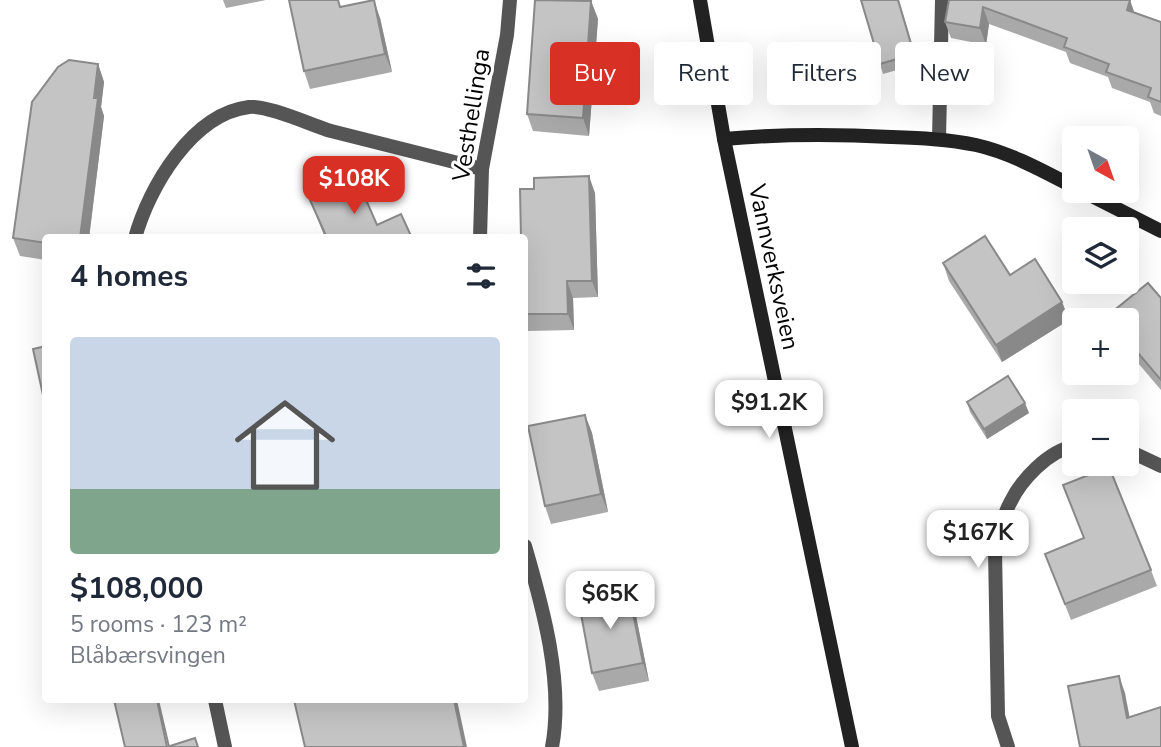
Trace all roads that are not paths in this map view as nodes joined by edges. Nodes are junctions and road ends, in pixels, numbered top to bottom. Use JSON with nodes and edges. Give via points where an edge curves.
{"nodes":[{"id":1,"x":510,"y":0,"type":"edge"},
{"id":2,"x":700,"y":0,"type":"edge"},
{"id":3,"x":942,"y":0,"type":"edge"},
{"id":4,"x":724,"y":139,"type":"junction"},
{"id":5,"x":939,"y":139,"type":"junction"},
{"id":6,"x":482,"y":169,"type":"junction"},
{"id":7,"x":1062,"y":181,"type":"edge"},
{"id":8,"x":1106,"y":203,"type":"edge"},
{"id":9,"x":1161,"y":231,"type":"edge"},
{"id":10,"x":136,"y":234,"type":"edge"},
{"id":11,"x":480,"y":234,"type":"edge"},
{"id":12,"x":1062,"y":451,"type":"edge"},
{"id":13,"x":1139,"y":456,"type":"edge"},
{"id":14,"x":1161,"y":466,"type":"edge"},
{"id":15,"x":528,"y":557,"type":"edge"},
{"id":16,"x":216,"y":703,"type":"edge"},
{"id":17,"x":225,"y":747,"type":"edge"},
{"id":18,"x":552,"y":747,"type":"edge"},
{"id":19,"x":852,"y":747,"type":"edge"},
{"id":20,"x":1008,"y":747,"type":"edge"}],
"edges":[{"from":1,"to":6,"type":"street","name":"Vesthellinga"},
{"from":2,"to":4,"type":"main road","name":"Vannverksveien"},
{"from":3,"to":5,"type":"street"},
{"from":4,"to":5,"type":"main road","via":[[847,135]]},
{"from":4,"to":19,"type":"main road","name":"Vannverksveien"},
{"from":5,"to":7,"type":"main road","via":[[1003,154]]},
{"from":6,"to":10,"type":"street","via":[[253,106],[241,108],[206,124],[180,152],[158,183]]},
{"from":6,"to":11,"type":"street","name":"Vesthellinga"},
{"from":8,"to":9,"type":"main road"},
{"from":12,"to":20,"type":"street","via":[[1023,482],[1001,525],[995,551],[998,716]]},
{"from":13,"to":14,"type":"street"},
{"from":15,"to":18,"type":"street","via":[[552,662],[556,699]]},
{"from":16,"to":17,"type":"street"}]}
